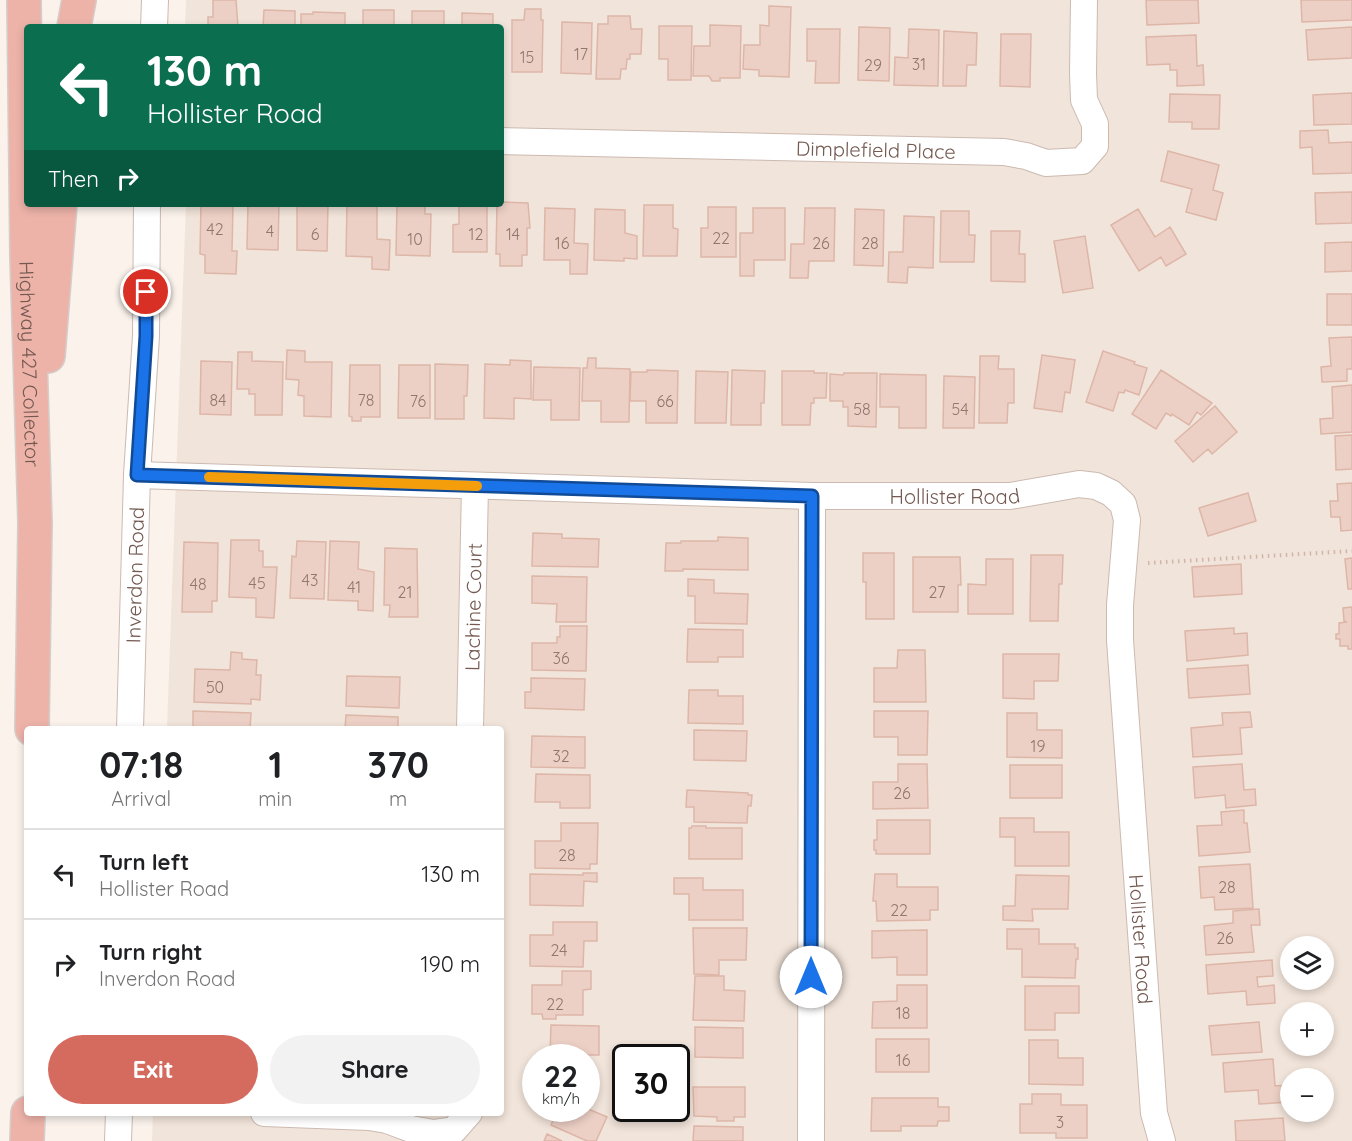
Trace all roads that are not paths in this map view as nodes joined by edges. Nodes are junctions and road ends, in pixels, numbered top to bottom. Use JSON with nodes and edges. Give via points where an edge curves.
{"nodes":[{"id":1,"x":24,"y":0,"type":"edge"},
{"id":2,"x":79,"y":0,"type":"edge"},
{"id":3,"x":155,"y":0,"type":"edge"},
{"id":4,"x":1084,"y":0,"type":"edge"},
{"id":5,"x":24,"y":24,"type":"edge"},
{"id":6,"x":75,"y":24,"type":"edge"},
{"id":7,"x":154,"y":24,"type":"edge"},
{"id":8,"x":504,"y":141,"type":"edge"},
{"id":9,"x":26,"y":207,"type":"edge"},
{"id":10,"x":60,"y":207,"type":"edge"},
{"id":11,"x":147,"y":207,"type":"edge"},
{"id":12,"x":137,"y":475,"type":"junction"},
{"id":13,"x":475,"y":486,"type":"junction"},
{"id":14,"x":812,"y":496,"type":"junction"},
{"id":15,"x":35,"y":523,"type":"junction"},
{"id":16,"x":32,"y":726,"type":"edge"},
{"id":17,"x":130,"y":726,"type":"edge"},
{"id":18,"x":470,"y":726,"type":"edge"},
{"id":19,"x":28,"y":1116,"type":"edge"},
{"id":20,"x":119,"y":1116,"type":"edge"},
{"id":21,"x":343,"y":1116,"type":"edge"},
{"id":22,"x":466,"y":1116,"type":"edge"},
{"id":23,"x":27,"y":1141,"type":"edge"},
{"id":24,"x":117,"y":1141,"type":"edge"},
{"id":25,"x":811,"y":1141,"type":"edge"},
{"id":26,"x":1162,"y":1141,"type":"edge"}],
"edges":[{"from":1,"to":5,"type":"highway","name":"Highway 427 Collector"},
{"from":2,"to":6,"type":"highway"},
{"from":3,"to":7,"type":"street"},
{"from":4,"to":8,"type":"street","name":"Dimplefield Place","via":[[1084,100],[1095,124],[1095,146],[1082,161],[1046,163],[1004,152]]},
{"from":9,"to":15,"type":"highway","name":"Highway 427 Collector"},
{"from":10,"to":15,"type":"highway"},
{"from":11,"to":12,"type":"street","name":"Inverdon Road","via":[[146,336]]},
{"from":12,"to":13,"type":"street","name":"Hollister Road"},
{"from":12,"to":17,"type":"street","name":"Inverdon Road"},
{"from":13,"to":14,"type":"street","name":"Hollister Road"},
{"from":13,"to":18,"type":"street","name":"Lachine Court"},
{"from":14,"to":25,"type":"street"},
{"from":14,"to":26,"type":"street","name":"Hollister Road","via":[[1010,496],[1079,484],[1096,486],[1123,504],[1127,520],[1120,640],[1154,1113]]},
{"from":15,"to":16,"type":"highway","name":"Highway 427 Collector"},
{"from":19,"to":23,"type":"highway"},
{"from":20,"to":24,"type":"street"},
{"from":21,"to":22,"type":"street","via":[[369,1117],[433,1133],[454,1130]]}]}
